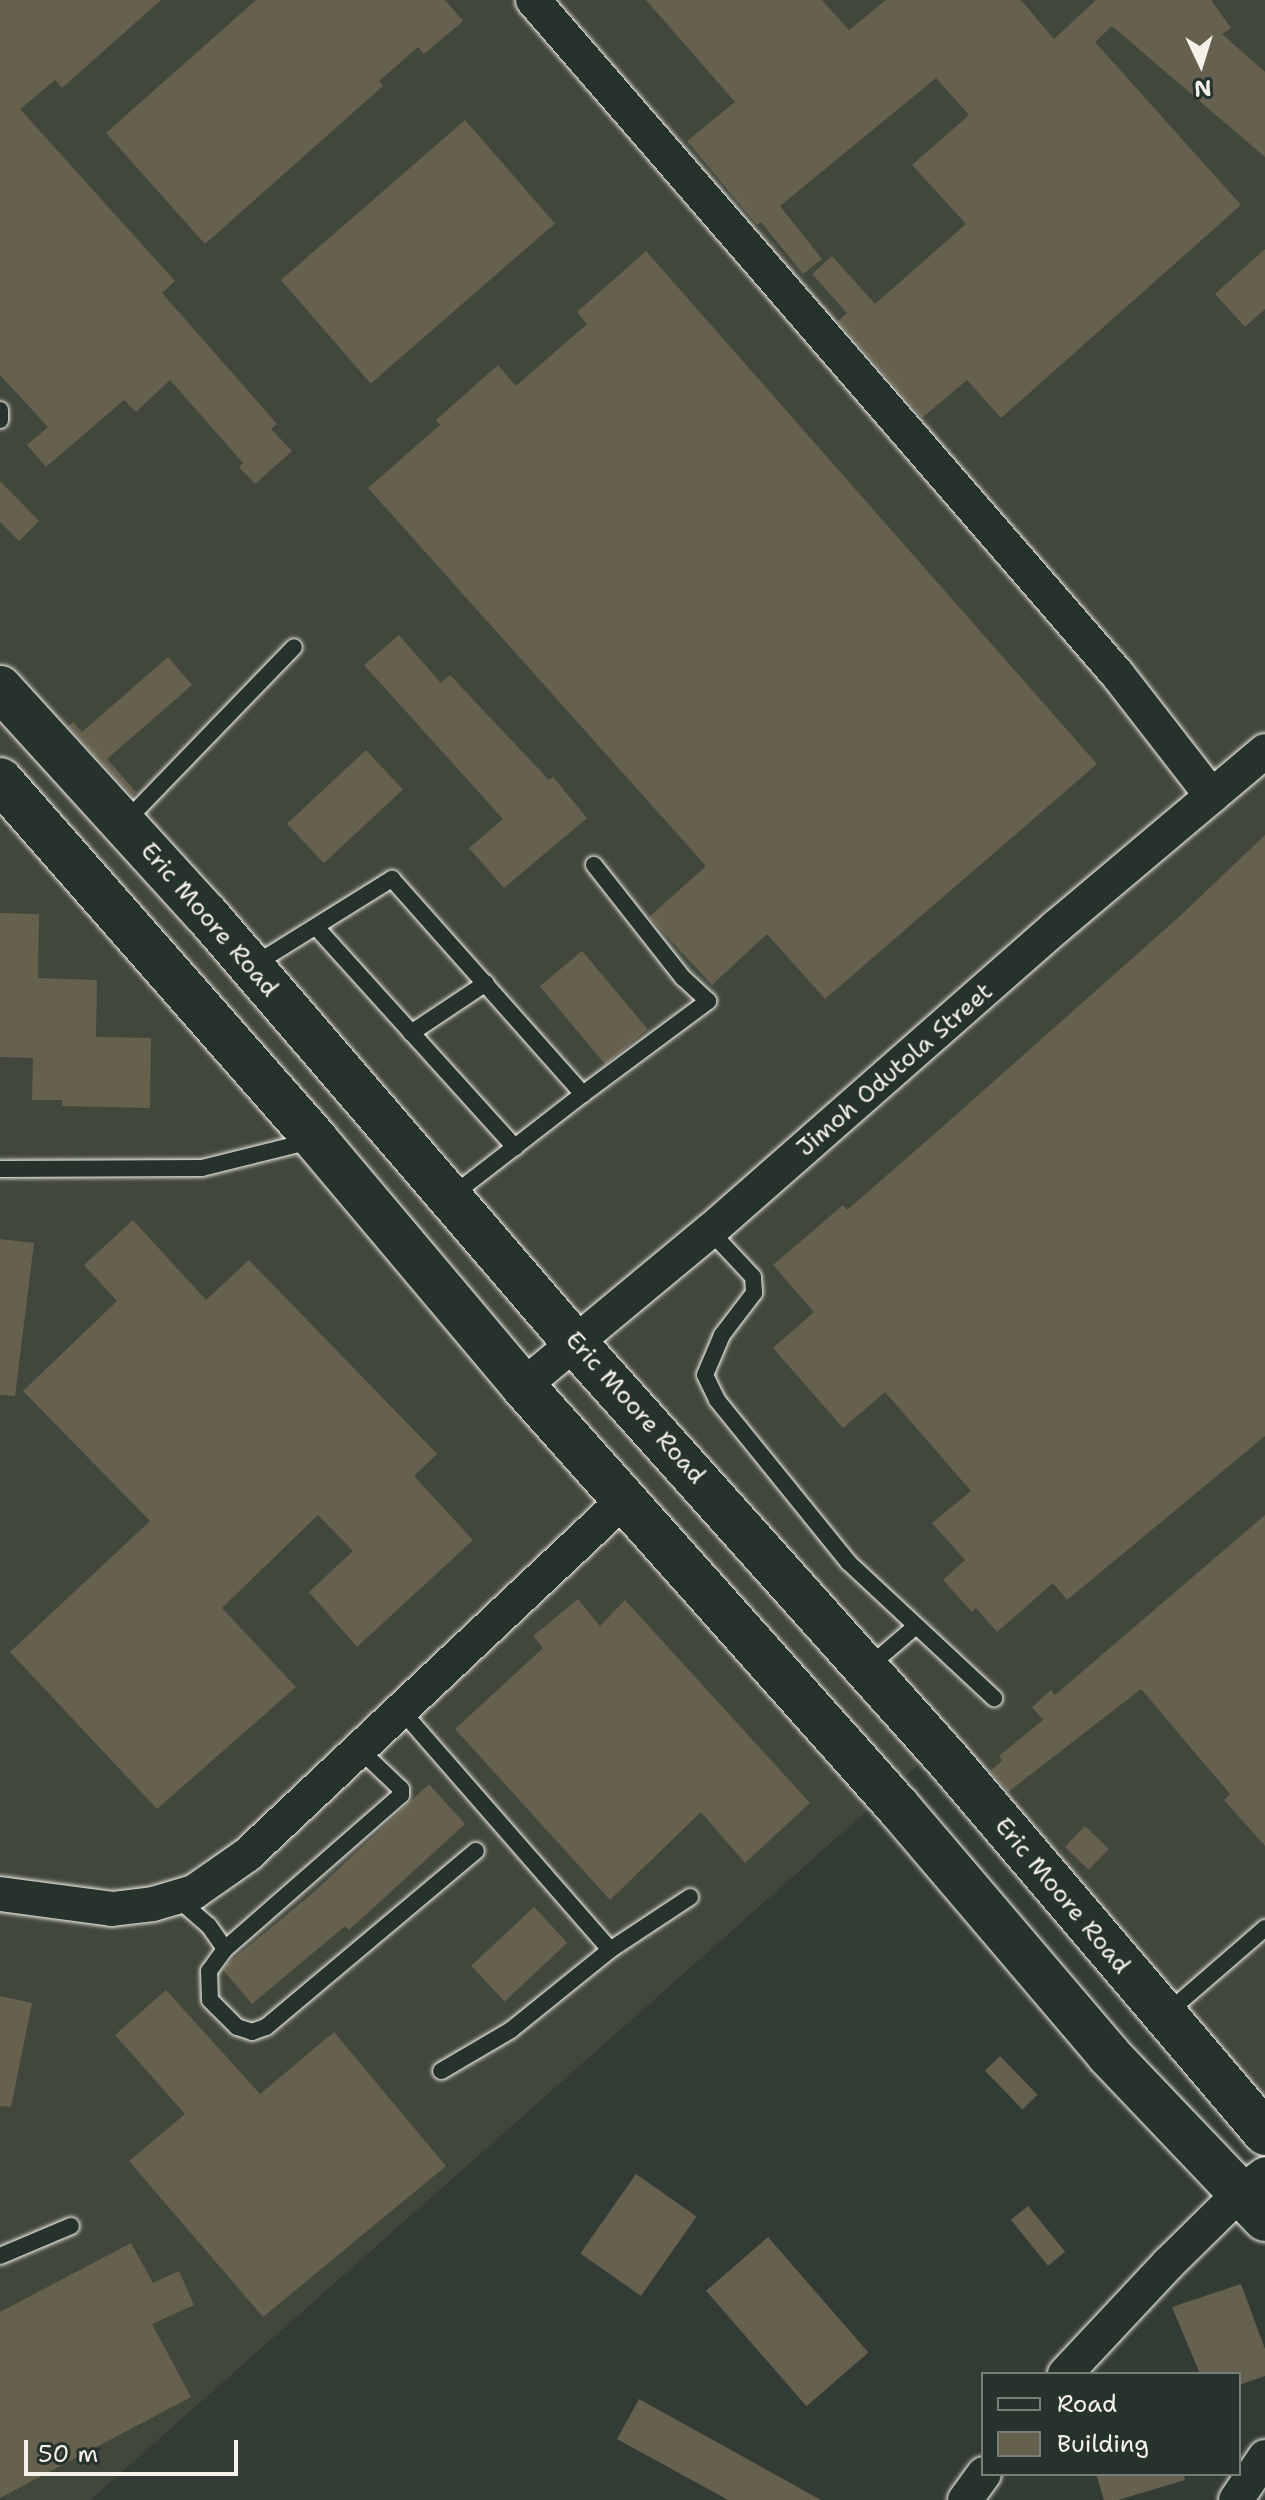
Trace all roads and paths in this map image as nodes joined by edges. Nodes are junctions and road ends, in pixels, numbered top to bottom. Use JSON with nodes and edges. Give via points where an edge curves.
{"nodes":[{"id":1,"x":533,"y":0,"type":"edge"},
{"id":2,"x":0,"y":410,"type":"edge"},
{"id":3,"x":0,"y":420,"type":"edge"},
{"id":4,"x":294,"y":647,"type":"dead end"},
{"id":5,"x":0,"y":688,"type":"edge"},
{"id":6,"x":1265,"y":751,"type":"edge"},
{"id":7,"x":0,"y":780,"type":"edge"},
{"id":8,"x":1212,"y":796,"type":"junction"},
{"id":9,"x":124,"y":823,"type":"junction"},
{"id":10,"x":594,"y":865,"type":"dead end"},
{"id":11,"x":316,"y":927,"type":"junction"},
{"id":12,"x":251,"y":967,"type":"junction"},
{"id":13,"x":486,"y":983,"type":"junction"},
{"id":14,"x":411,"y":1033,"type":"junction"},
{"id":15,"x":583,"y":1094,"type":"junction"},
{"id":16,"x":316,"y":1140,"type":"junction"},
{"id":17,"x":515,"y":1147,"type":"junction"},
{"id":18,"x":0,"y":1169,"type":"edge"},
{"id":19,"x":449,"y":1198,"type":"junction"},
{"id":20,"x":710,"y":1231,"type":"junction"},
{"id":21,"x":574,"y":1342,"type":"junction"},
{"id":22,"x":523,"y":1386,"type":"junction"},
{"id":23,"x":624,"y":1500,"type":"junction"},
{"id":24,"x":916,"y":1626,"type":"junction"},
{"id":25,"x":866,"y":1669,"type":"junction"},
{"id":26,"x":994,"y":1698,"type":"dead end"},
{"id":27,"x":401,"y":1710,"type":"junction"},
{"id":28,"x":358,"y":1748,"type":"junction"},
{"id":29,"x":476,"y":1851,"type":"dead end"},
{"id":30,"x":0,"y":1894,"type":"edge"},
{"id":31,"x":690,"y":1897,"type":"dead end"},
{"id":32,"x":178,"y":1899,"type":"junction"},
{"id":33,"x":1265,"y":1928,"type":"edge"},
{"id":34,"x":225,"y":1949,"type":"junction"},
{"id":35,"x":610,"y":1950,"type":"junction"},
{"id":36,"x":1164,"y":2016,"type":"junction"},
{"id":37,"x":441,"y":2071,"type":"dead end"},
{"id":38,"x":1265,"y":2133,"type":"edge"},
{"id":39,"x":1257,"y":2195,"type":"edge"},
{"id":40,"x":71,"y":2226,"type":"dead end"},
{"id":41,"x":0,"y":2256,"type":"edge"},
{"id":42,"x":1067,"y":2372,"type":"edge"},
{"id":43,"x":1265,"y":2457,"type":"edge"},
{"id":44,"x":983,"y":2476,"type":"edge"},
{"id":45,"x":965,"y":2500,"type":"edge"},
{"id":46,"x":1236,"y":2500,"type":"edge"}],
"edges":[{"from":1,"to":8,"type":"street","via":[[1118,675]]},
{"from":2,"to":3,"type":"lane"},
{"from":4,"to":9,"type":"lane"},
{"from":5,"to":9,"type":"street","name":"Eric Moore Road"},
{"from":6,"to":8,"type":"street","name":"Jimoh Odutola Street"},
{"from":7,"to":16,"type":"street"},
{"from":8,"to":20,"type":"street","name":"Jimoh Odutola Street"},
{"from":9,"to":12,"type":"street","name":"Eric Moore Road"},
{"from":10,"to":15,"type":"lane","via":[[683,978],[708,1001]]},
{"from":11,"to":12,"type":"lane"},
{"from":11,"to":13,"type":"lane","via":[[392,879]]},
{"from":11,"to":14,"type":"lane"},
{"from":12,"to":19,"type":"street","name":"Eric Moore Road"},
{"from":13,"to":14,"type":"lane"},
{"from":13,"to":15,"type":"lane"},
{"from":14,"to":17,"type":"lane"},
{"from":15,"to":17,"type":"lane"},
{"from":16,"to":18,"type":"lane","via":[[202,1168]]},
{"from":16,"to":22,"type":"street"},
{"from":17,"to":19,"type":"lane"},
{"from":19,"to":21,"type":"street","name":"Eric Moore Road"},
{"from":20,"to":21,"type":"street","name":"Jimoh Odutola Street"},
{"from":20,"to":24,"type":"lane","via":[[753,1277],[754,1293],[722,1335],[705,1375],[717,1400],[848,1562]]},
{"from":21,"to":22,"type":"street","name":"Jimoh Odutola Street"},
{"from":21,"to":25,"type":"street","name":"Eric Moore Road"},
{"from":22,"to":23,"type":"street"},
{"from":23,"to":27,"type":"street"},
{"from":23,"to":39,"type":"street","via":[[899,1808],[1108,2054]]},
{"from":24,"to":25,"type":"lane"},
{"from":24,"to":26,"type":"lane"},
{"from":25,"to":36,"type":"street","name":"Eric Moore Road"},
{"from":27,"to":28,"type":"street"},
{"from":27,"to":35,"type":"lane"},
{"from":28,"to":32,"type":"street","via":[[247,1855]]},
{"from":28,"to":34,"type":"lane","via":[[401,1789],[401,1795]]},
{"from":29,"to":34,"type":"lane","via":[[266,2027],[252,2032],[237,2027],[210,2000],[209,1971]]},
{"from":30,"to":32,"type":"street","via":[[112,1909]]},
{"from":31,"to":35,"type":"lane"},
{"from":32,"to":34,"type":"lane","via":[[209,1926]]},
{"from":33,"to":36,"type":"lane"},
{"from":35,"to":37,"type":"lane","via":[[511,2030]]},
{"from":36,"to":38,"type":"street","name":"Eric Moore Road"},
{"from":39,"to":42,"type":"street","via":[[1107,2327]]},
{"from":40,"to":41,"type":"lane"},
{"from":43,"to":46,"type":"street"},
{"from":44,"to":45,"type":"street"}]}
